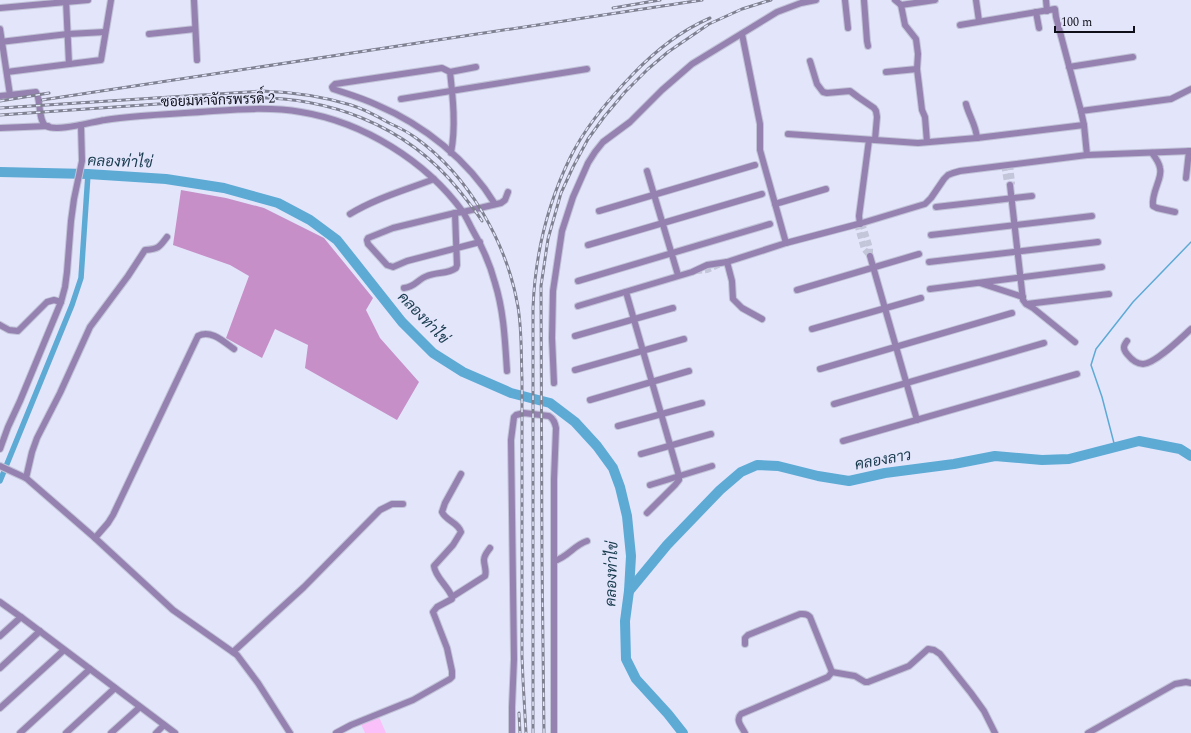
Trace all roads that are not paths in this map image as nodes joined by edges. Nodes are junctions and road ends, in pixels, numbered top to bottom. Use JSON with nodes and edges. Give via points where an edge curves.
{"nodes":[{"id":1,"x":88,"y":0,"type":"edge"},
{"id":2,"x":111,"y":0,"type":"edge"},
{"id":3,"x":194,"y":0,"type":"edge"},
{"id":4,"x":816,"y":0,"type":"edge"},
{"id":5,"x":845,"y":0,"type":"edge"},
{"id":6,"x":864,"y":0,"type":"edge"},
{"id":7,"x":895,"y":0,"type":"edge"},
{"id":8,"x":935,"y":0,"type":"edge"},
{"id":9,"x":976,"y":0,"type":"edge"},
{"id":10,"x":1046,"y":0,"type":"edge"},
{"id":11,"x":67,"y":1,"type":"edge"},
{"id":12,"x":901,"y":5,"type":"junction"},
{"id":13,"x":0,"y":8,"type":"edge"},
{"id":14,"x":1047,"y":10,"type":"junction"},
{"id":15,"x":1036,"y":12,"type":"junction"},
{"id":16,"x":979,"y":22,"type":"junction"},
{"id":17,"x":960,"y":24,"type":"dead end"},
{"id":18,"x":848,"y":28,"type":"dead end"},
{"id":19,"x":1039,"y":28,"type":"dead end"},
{"id":20,"x":0,"y":29,"type":"edge"},
{"id":21,"x":195,"y":29,"type":"junction"},
{"id":22,"x":105,"y":32,"type":"junction"},
{"id":23,"x":68,"y":34,"type":"junction"},
{"id":24,"x":149,"y":34,"type":"dead end"},
{"id":25,"x":742,"y":34,"type":"junction"},
{"id":26,"x":1,"y":42,"type":"edge"},
{"id":27,"x":868,"y":46,"type":"dead end"},
{"id":28,"x":1134,"y":57,"type":"dead end"},
{"id":29,"x":197,"y":60,"type":"dead end"},
{"id":30,"x":810,"y":61,"type":"dead end"},
{"id":31,"x":69,"y":64,"type":"junction"},
{"id":32,"x":476,"y":67,"type":"dead end"},
{"id":33,"x":1069,"y":67,"type":"junction"},
{"id":34,"x":917,"y":68,"type":"junction"},
{"id":35,"x":587,"y":69,"type":"dead end"},
{"id":36,"x":7,"y":72,"type":"junction"},
{"id":37,"x":450,"y":72,"type":"junction"},
{"id":38,"x":886,"y":72,"type":"dead end"},
{"id":39,"x":1191,"y":89,"type":"edge"},
{"id":40,"x":452,"y":91,"type":"junction"},
{"id":41,"x":10,"y":95,"type":"junction"},
{"id":42,"x":0,"y":96,"type":"edge"},
{"id":43,"x":401,"y":99,"type":"dead end"},
{"id":44,"x":966,"y":104,"type":"dead end"},
{"id":45,"x":1081,"y":111,"type":"junction"},
{"id":46,"x":81,"y":125,"type":"junction"},
{"id":47,"x":1084,"y":125,"type":"junction"},
{"id":48,"x":48,"y":126,"type":"junction"},
{"id":49,"x":0,"y":128,"type":"edge"},
{"id":50,"x":788,"y":134,"type":"dead end"},
{"id":51,"x":977,"y":138,"type":"junction"},
{"id":52,"x":872,"y":140,"type":"junction"},
{"id":53,"x":927,"y":142,"type":"junction"},
{"id":54,"x":1190,"y":151,"type":"edge"},
{"id":55,"x":451,"y":153,"type":"junction"},
{"id":56,"x":1152,"y":153,"type":"junction"},
{"id":57,"x":1087,"y":155,"type":"junction"},
{"id":58,"x":755,"y":165,"type":"dead end"},
{"id":59,"x":647,"y":171,"type":"dead end"},
{"id":60,"x":1186,"y":178,"type":"dead end"},
{"id":61,"x":434,"y":179,"type":"junction"},
{"id":62,"x":1010,"y":186,"type":"dead end"},
{"id":63,"x":826,"y":189,"type":"dead end"},
{"id":64,"x":508,"y":192,"type":"dead end"},
{"id":65,"x":654,"y":194,"type":"junction"},
{"id":66,"x":762,"y":194,"type":"dead end"},
{"id":67,"x":1032,"y":196,"type":"dead end"},
{"id":68,"x":1012,"y":198,"type":"junction"},
{"id":69,"x":495,"y":204,"type":"junction"},
{"id":70,"x":775,"y":204,"type":"junction"},
{"id":71,"x":936,"y":207,"type":"dead end"},
{"id":72,"x":599,"y":211,"type":"dead end"},
{"id":73,"x":463,"y":212,"type":"junction"},
{"id":74,"x":1175,"y":212,"type":"dead end"},
{"id":75,"x":455,"y":213,"type":"junction"},
{"id":76,"x":350,"y":214,"type":"dead end"},
{"id":77,"x":1092,"y":216,"type":"dead end"},
{"id":78,"x":663,"y":224,"type":"junction"},
{"id":79,"x":770,"y":224,"type":"dead end"},
{"id":80,"x":860,"y":224,"type":"junction"},
{"id":81,"x":1015,"y":225,"type":"junction"},
{"id":82,"x":931,"y":235,"type":"dead end"},
{"id":83,"x":167,"y":237,"type":"dead end"},
{"id":84,"x":480,"y":242,"type":"junction"},
{"id":85,"x":1098,"y":242,"type":"dead end"},
{"id":86,"x":786,"y":243,"type":"junction"},
{"id":87,"x":588,"y":245,"type":"dead end"},
{"id":88,"x":456,"y":248,"type":"junction"},
{"id":89,"x":1018,"y":252,"type":"junction"},
{"id":90,"x":672,"y":254,"type":"junction"},
{"id":91,"x":919,"y":254,"type":"dead end"},
{"id":92,"x":870,"y":256,"type":"dead end"},
{"id":93,"x":727,"y":262,"type":"junction"},
{"id":94,"x":929,"y":262,"type":"dead end"},
{"id":95,"x":1102,"y":267,"type":"dead end"},
{"id":96,"x":873,"y":268,"type":"junction"},
{"id":97,"x":678,"y":276,"type":"junction"},
{"id":98,"x":1021,"y":278,"type":"junction"},
{"id":99,"x":578,"y":281,"type":"dead end"},
{"id":100,"x":979,"y":283,"type":"junction"},
{"id":101,"x":404,"y":288,"type":"dead end"},
{"id":102,"x":930,"y":289,"type":"dead end"},
{"id":103,"x":797,"y":290,"type":"dead end"},
{"id":104,"x":626,"y":292,"type":"junction"},
{"id":105,"x":1109,"y":294,"type":"dead end"},
{"id":106,"x":1023,"y":297,"type":"junction"},
{"id":107,"x":921,"y":298,"type":"dead end"},
{"id":108,"x":61,"y":302,"type":"junction"},
{"id":109,"x":1026,"y":304,"type":"junction"},
{"id":110,"x":578,"y":306,"type":"dead end"},
{"id":111,"x":673,"y":308,"type":"dead end"},
{"id":112,"x":884,"y":308,"type":"junction"},
{"id":113,"x":1012,"y":313,"type":"dead end"},
{"id":114,"x":634,"y":319,"type":"junction"},
{"id":115,"x":762,"y":319,"type":"dead end"},
{"id":116,"x":0,"y":325,"type":"edge"},
{"id":117,"x":812,"y":329,"type":"dead end"},
{"id":118,"x":1191,"y":329,"type":"edge"},
{"id":119,"x":575,"y":336,"type":"dead end"},
{"id":120,"x":684,"y":339,"type":"dead end"},
{"id":121,"x":1127,"y":341,"type":"dead end"},
{"id":122,"x":1076,"y":342,"type":"dead end"},
{"id":123,"x":1044,"y":343,"type":"dead end"},
{"id":124,"x":896,"y":347,"type":"junction"},
{"id":125,"x":234,"y":349,"type":"dead end"},
{"id":126,"x":643,"y":350,"type":"junction"},
{"id":127,"x":820,"y":369,"type":"dead end"},
{"id":128,"x":576,"y":370,"type":"dead end"},
{"id":129,"x":507,"y":371,"type":"dead end"},
{"id":130,"x":689,"y":371,"type":"dead end"},
{"id":131,"x":1077,"y":374,"type":"dead end"},
{"id":132,"x":652,"y":381,"type":"junction"},
{"id":133,"x":554,"y":383,"type":"dead end"},
{"id":134,"x":906,"y":383,"type":"junction"},
{"id":135,"x":590,"y":400,"type":"dead end"},
{"id":136,"x":702,"y":403,"type":"dead end"},
{"id":137,"x":834,"y":404,"type":"dead end"},
{"id":138,"x":661,"y":414,"type":"junction"},
{"id":139,"x":916,"y":420,"type":"junction"},
{"id":140,"x":618,"y":426,"type":"dead end"},
{"id":141,"x":711,"y":434,"type":"dead end"},
{"id":142,"x":843,"y":441,"type":"dead end"},
{"id":143,"x":671,"y":446,"type":"junction"},
{"id":144,"x":0,"y":449,"type":"edge"},
{"id":145,"x":641,"y":454,"type":"dead end"},
{"id":146,"x":0,"y":466,"type":"edge"},
{"id":147,"x":712,"y":466,"type":"dead end"},
{"id":148,"x":461,"y":474,"type":"dead end"},
{"id":149,"x":680,"y":476,"type":"junction"},
{"id":150,"x":26,"y":478,"type":"junction"},
{"id":151,"x":650,"y":485,"type":"dead end"},
{"id":152,"x":403,"y":504,"type":"dead end"},
{"id":153,"x":647,"y":513,"type":"dead end"},
{"id":154,"x":95,"y":538,"type":"junction"},
{"id":155,"x":587,"y":541,"type":"dead end"},
{"id":156,"x":490,"y":548,"type":"dead end"},
{"id":157,"x":554,"y":561,"type":"junction"},
{"id":158,"x":452,"y":597,"type":"junction"},
{"id":159,"x":0,"y":602,"type":"edge"},
{"id":160,"x":21,"y":617,"type":"junction"},
{"id":161,"x":40,"y":631,"type":"junction"},
{"id":162,"x":0,"y":636,"type":"edge"},
{"id":163,"x":745,"y":644,"type":"dead end"},
{"id":164,"x":64,"y":650,"type":"junction"},
{"id":165,"x":233,"y":652,"type":"junction"},
{"id":166,"x":0,"y":668,"type":"edge"},
{"id":167,"x":90,"y":669,"type":"junction"},
{"id":168,"x":832,"y":672,"type":"junction"},
{"id":169,"x":1191,"y":683,"type":"edge"},
{"id":170,"x":115,"y":688,"type":"junction"},
{"id":171,"x":140,"y":707,"type":"junction"},
{"id":172,"x":0,"y":708,"type":"edge"},
{"id":173,"x":164,"y":725,"type":"junction"},
{"id":174,"x":20,"y":733,"type":"edge"},
{"id":175,"x":66,"y":733,"type":"edge"},
{"id":176,"x":110,"y":733,"type":"edge"},
{"id":177,"x":156,"y":733,"type":"edge"},
{"id":178,"x":175,"y":733,"type":"edge"},
{"id":179,"x":290,"y":733,"type":"edge"},
{"id":180,"x":336,"y":733,"type":"edge"},
{"id":181,"x":512,"y":733,"type":"edge"},
{"id":182,"x":554,"y":733,"type":"edge"},
{"id":183,"x":746,"y":733,"type":"edge"},
{"id":184,"x":995,"y":733,"type":"edge"},
{"id":185,"x":1088,"y":733,"type":"edge"}],
"edges":[{"from":1,"to":11,"type":"street"},
{"from":2,"to":22,"type":"street"},
{"from":3,"to":21,"type":"street"},
{"from":4,"to":25,"type":"street","via":[[777,12]]},
{"from":5,"to":18,"type":"street"},
{"from":6,"to":27,"type":"street"},
{"from":7,"to":12,"type":"street"},
{"from":8,"to":12,"type":"street"},
{"from":9,"to":16,"type":"street"},
{"from":10,"to":14,"type":"street"},
{"from":11,"to":13,"type":"street"},
{"from":11,"to":23,"type":"street"},
{"from":12,"to":34,"type":"street","via":[[905,25],[916,39]]},
{"from":14,"to":15,"type":"street"},
{"from":14,"to":33,"type":"street","via":[[1055,9]]},
{"from":15,"to":16,"type":"street"},
{"from":15,"to":19,"type":"street"},
{"from":16,"to":17,"type":"street"},
{"from":20,"to":26,"type":"street"},
{"from":21,"to":24,"type":"street"},
{"from":21,"to":29,"type":"street"},
{"from":22,"to":23,"type":"street"},
{"from":22,"to":31,"type":"street","via":[[101,60]]},
{"from":23,"to":26,"type":"street"},
{"from":23,"to":31,"type":"street"},
{"from":25,"to":70,"type":"street","via":[[760,124],[760,150]]},
{"from":25,"to":133,"type":"street","via":[[692,64],[630,122],[603,142],[588,163],[573,197],[562,232],[553,291]]},
{"from":26,"to":36,"type":"street"},
{"from":28,"to":33,"type":"street"},
{"from":30,"to":52,"type":"street","via":[[817,84],[823,92],[850,91],[874,108],[877,117]]},
{"from":31,"to":36,"type":"street"},
{"from":32,"to":37,"type":"street"},
{"from":33,"to":45,"type":"street"},
{"from":34,"to":38,"type":"street"},
{"from":34,"to":53,"type":"street"},
{"from":35,"to":40,"type":"street"},
{"from":36,"to":41,"type":"street"},
{"from":37,"to":40,"type":"street"},
{"from":37,"to":55,"type":"street","via":[[442,68],[335,84],[332,88],[406,119]]},
{"from":39,"to":45,"type":"street","via":[[1171,99]]},
{"from":40,"to":43,"type":"street"},
{"from":40,"to":55,"type":"street"},
{"from":41,"to":42,"type":"street"},
{"from":41,"to":48,"type":"street","via":[[36,92],[44,124]]},
{"from":44,"to":51,"type":"street","via":[[977,130]]},
{"from":45,"to":47,"type":"street"},
{"from":46,"to":48,"type":"street","name":"ซอยมหาจักรพรรดิ์ 2","via":[[60,128]]},
{"from":46,"to":61,"type":"street","name":"ซอยมหาจักรพรรดิ์ 2","via":[[136,117],[248,109],[300,112],[332,119],[366,132],[394,148]]},
{"from":46,"to":108,"type":"street","via":[[82,161],[74,199],[67,272]]},
{"from":47,"to":51,"type":"street"},
{"from":47,"to":57,"type":"street"},
{"from":48,"to":49,"type":"street","name":"ซอยมหาจักรพรรดิ์ 2"},
{"from":50,"to":52,"type":"street"},
{"from":51,"to":53,"type":"street"},
{"from":52,"to":53,"type":"street"},
{"from":52,"to":80,"type":"street","via":[[859,216]]},
{"from":54,"to":56,"type":"street"},
{"from":54,"to":60,"type":"street"},
{"from":55,"to":69,"type":"street","via":[[478,180]]},
{"from":56,"to":57,"type":"street"},
{"from":56,"to":74,"type":"street","via":[[1161,169],[1153,206]]},
{"from":57,"to":80,"type":"street","via":[[953,173],[944,179],[925,204]]},
{"from":58,"to":65,"type":"street"},
{"from":59,"to":65,"type":"street"},
{"from":61,"to":73,"type":"street","name":"ซอยมหาจักรพรรดิ์ 2"},
{"from":61,"to":76,"type":"street","via":[[373,202]]},
{"from":62,"to":68,"type":"street"},
{"from":63,"to":70,"type":"street"},
{"from":64,"to":69,"type":"street","via":[[505,200]]},
{"from":65,"to":72,"type":"street"},
{"from":65,"to":78,"type":"street"},
{"from":66,"to":78,"type":"street"},
{"from":67,"to":68,"type":"street"},
{"from":68,"to":71,"type":"street"},
{"from":68,"to":81,"type":"street"},
{"from":69,"to":73,"type":"street"},
{"from":70,"to":86,"type":"street"},
{"from":73,"to":75,"type":"street"},
{"from":73,"to":84,"type":"street","name":"ซอยมหาจักรพรรดิ์ 2"},
{"from":75,"to":88,"type":"street"},
{"from":75,"to":88,"type":"street","via":[[393,228],[366,240],[387,265],[393,267]]},
{"from":77,"to":81,"type":"street"},
{"from":78,"to":87,"type":"street"},
{"from":78,"to":90,"type":"street"},
{"from":79,"to":90,"type":"street"},
{"from":80,"to":86,"type":"street"},
{"from":81,"to":82,"type":"street"},
{"from":81,"to":89,"type":"street"},
{"from":83,"to":150,"type":"street","via":[[159,248],[145,250],[90,327],[37,438]]},
{"from":84,"to":88,"type":"street"},
{"from":84,"to":129,"type":"street","name":"ซอยมหาจักรพรรดิ์ 2","via":[[500,300]]},
{"from":85,"to":89,"type":"street"},
{"from":86,"to":93,"type":"street"},
{"from":88,"to":101,"type":"street","via":[[456,268],[450,272],[427,276],[411,287]]},
{"from":89,"to":94,"type":"street"},
{"from":89,"to":98,"type":"street"},
{"from":90,"to":97,"type":"street"},
{"from":90,"to":99,"type":"street"},
{"from":91,"to":96,"type":"street"},
{"from":92,"to":96,"type":"street"},
{"from":93,"to":97,"type":"street","via":[[707,265]]},
{"from":93,"to":115,"type":"street","via":[[733,299],[742,308]]},
{"from":95,"to":98,"type":"street"},
{"from":96,"to":103,"type":"street"},
{"from":96,"to":112,"type":"street"},
{"from":97,"to":104,"type":"street"},
{"from":98,"to":100,"type":"street"},
{"from":98,"to":106,"type":"street"},
{"from":100,"to":102,"type":"street"},
{"from":100,"to":106,"type":"street"},
{"from":104,"to":110,"type":"street"},
{"from":104,"to":114,"type":"street"},
{"from":105,"to":109,"type":"street"},
{"from":106,"to":109,"type":"street"},
{"from":107,"to":112,"type":"street"},
{"from":108,"to":116,"type":"street","via":[[47,302],[18,331]]},
{"from":108,"to":144,"type":"street"},
{"from":109,"to":122,"type":"street"},
{"from":111,"to":114,"type":"street"},
{"from":112,"to":117,"type":"street"},
{"from":112,"to":124,"type":"street"},
{"from":113,"to":124,"type":"street"},
{"from":114,"to":119,"type":"street"},
{"from":114,"to":126,"type":"street"},
{"from":118,"to":121,"type":"street","via":[[1158,357],[1144,364],[1127,354],[1124,348]]},
{"from":120,"to":126,"type":"street"},
{"from":123,"to":134,"type":"street"},
{"from":124,"to":127,"type":"street"},
{"from":124,"to":134,"type":"street"},
{"from":125,"to":154,"type":"street","via":[[210,333],[198,336],[113,515]]},
{"from":126,"to":128,"type":"street"},
{"from":126,"to":132,"type":"street"},
{"from":130,"to":132,"type":"street"},
{"from":131,"to":139,"type":"street"},
{"from":132,"to":135,"type":"street"},
{"from":132,"to":138,"type":"street"},
{"from":134,"to":137,"type":"street"},
{"from":134,"to":139,"type":"street"},
{"from":136,"to":138,"type":"street"},
{"from":138,"to":140,"type":"street"},
{"from":138,"to":143,"type":"street"},
{"from":139,"to":142,"type":"street"},
{"from":141,"to":143,"type":"street"},
{"from":143,"to":145,"type":"street"},
{"from":143,"to":149,"type":"street"},
{"from":146,"to":150,"type":"street"},
{"from":147,"to":149,"type":"street"},
{"from":148,"to":158,"type":"street","via":[[442,512],[459,527],[461,534],[434,566]]},
{"from":149,"to":151,"type":"street"},
{"from":149,"to":153,"type":"street","via":[[675,485]]},
{"from":150,"to":154,"type":"street"},
{"from":152,"to":165,"type":"street","via":[[392,504],[380,510],[304,587]]},
{"from":154,"to":165,"type":"street","via":[[173,610]]},
{"from":155,"to":157,"type":"street","via":[[578,544],[562,558]]},
{"from":156,"to":158,"type":"street","via":[[484,560],[485,576]]},
{"from":157,"to":181,"type":"street","via":[[555,422],[549,416],[519,413],[514,417],[511,440],[514,659]]},
{"from":157,"to":182,"type":"street"},
{"from":158,"to":180,"type":"street","via":[[433,612],[447,648],[452,677],[413,700]]},
{"from":159,"to":160,"type":"street"},
{"from":160,"to":161,"type":"street"},
{"from":160,"to":162,"type":"street"},
{"from":161,"to":164,"type":"street"},
{"from":161,"to":166,"type":"street"},
{"from":163,"to":168,"type":"street","via":[[748,635],[805,614],[810,617]]},
{"from":164,"to":167,"type":"street"},
{"from":164,"to":172,"type":"street"},
{"from":165,"to":179,"type":"street","via":[[258,683]]},
{"from":167,"to":170,"type":"street"},
{"from":167,"to":174,"type":"street"},
{"from":168,"to":183,"type":"street","via":[[828,677],[741,714],[738,720]]},
{"from":168,"to":184,"type":"street","via":[[854,676],[868,682],[909,666],[928,649],[934,650],[971,693]]},
{"from":169,"to":185,"type":"street","via":[[1175,684]]},
{"from":170,"to":171,"type":"street"},
{"from":170,"to":175,"type":"street"},
{"from":171,"to":173,"type":"street"},
{"from":171,"to":176,"type":"street"},
{"from":173,"to":177,"type":"street"},
{"from":173,"to":178,"type":"street"}]}
